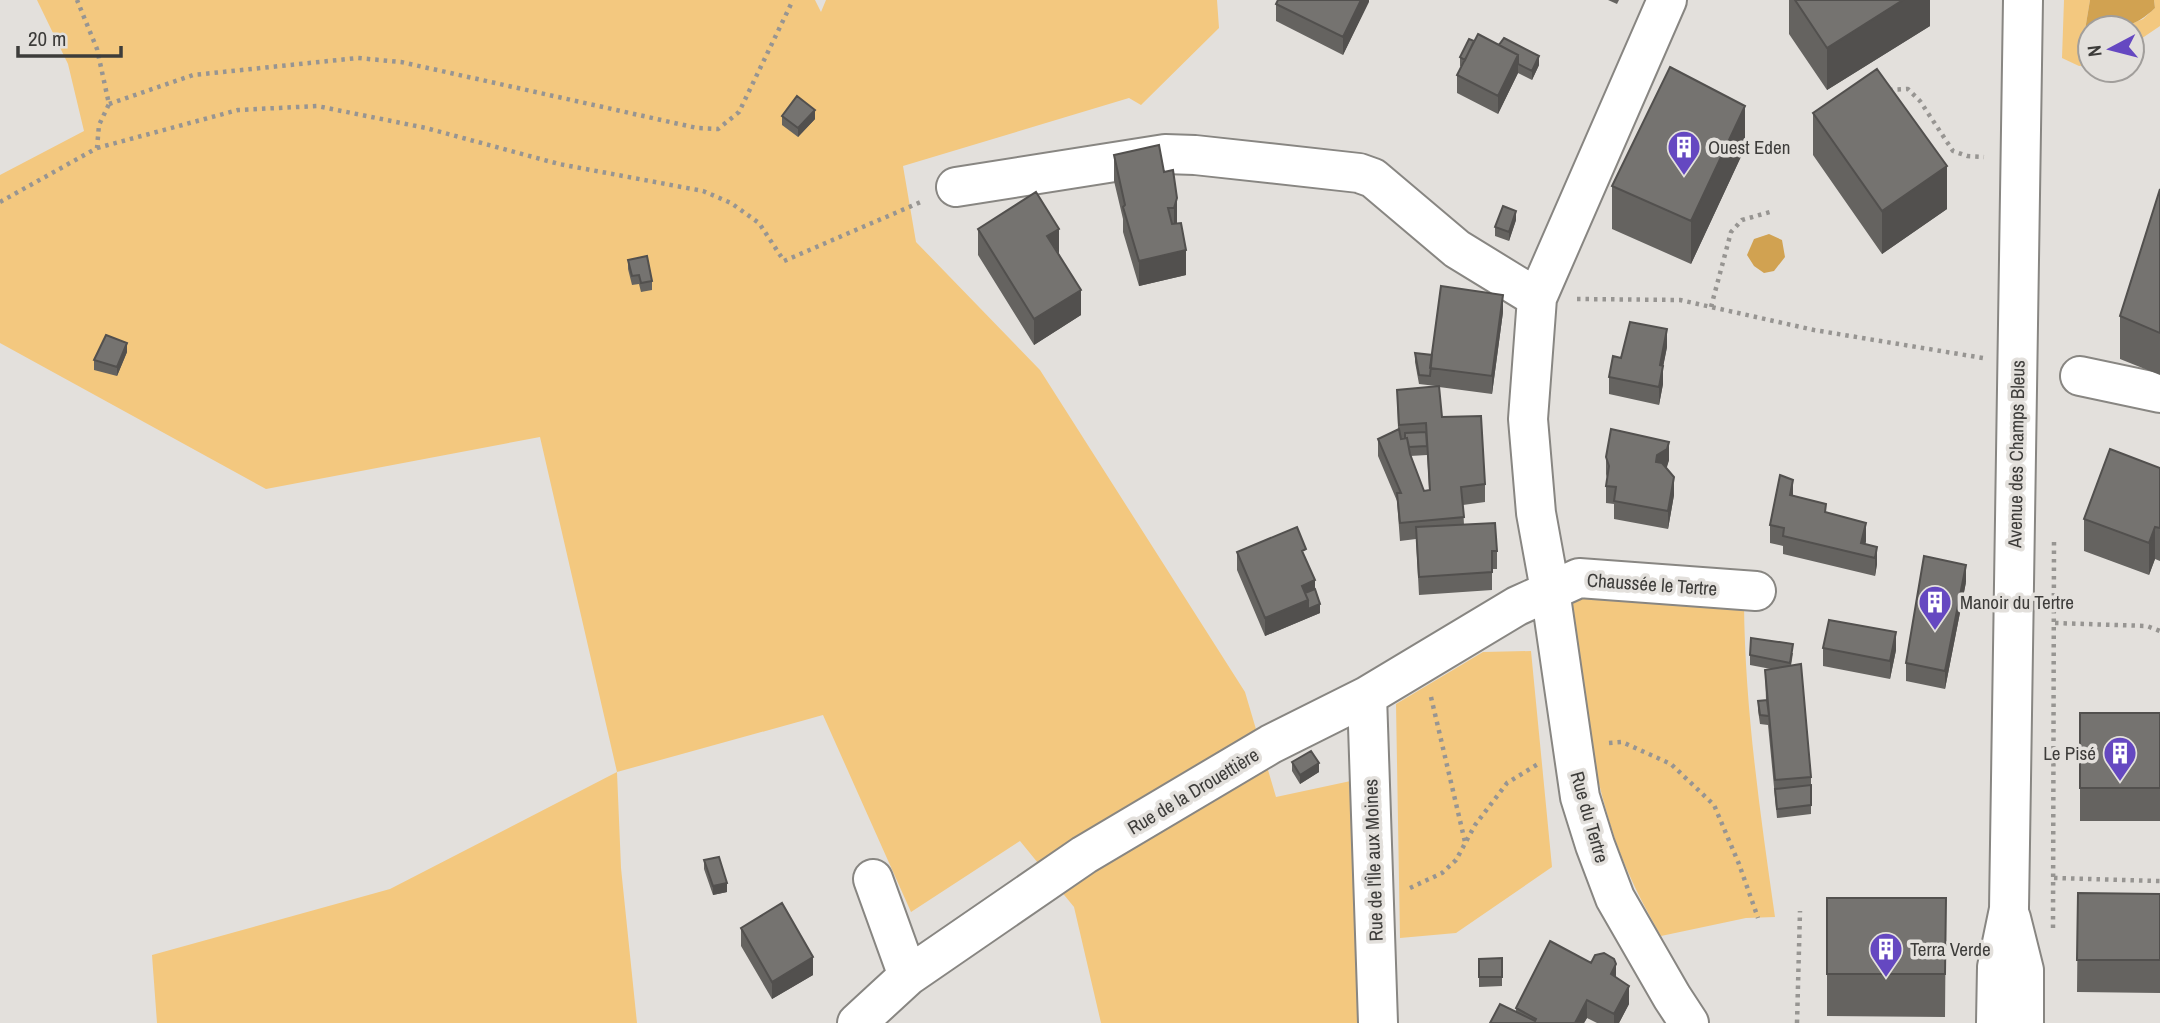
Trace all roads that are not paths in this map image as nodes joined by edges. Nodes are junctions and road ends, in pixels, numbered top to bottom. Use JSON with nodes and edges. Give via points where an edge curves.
{"nodes":[{"id":1,"x":1667,"y":0,"type":"edge"},
{"id":2,"x":2023,"y":0,"type":"edge"},
{"id":3,"x":956,"y":187,"type":"road end"},
{"id":4,"x":1537,"y":298,"type":"junction"},
{"id":5,"x":2080,"y":376,"type":"dead end"},
{"id":6,"x":2160,"y":393,"type":"edge"},
{"id":7,"x":1550,"y":590,"type":"junction"},
{"id":8,"x":1756,"y":591,"type":"dead end"},
{"id":9,"x":1367,"y":696,"type":"junction"},
{"id":10,"x":873,"y":879,"type":"dead end"},
{"id":11,"x":2009,"y":909,"type":"junction"},
{"id":12,"x":908,"y":976,"type":"junction"},
{"id":13,"x":857,"y":1023,"type":"edge"},
{"id":14,"x":1378,"y":1023,"type":"edge"},
{"id":15,"x":1689,"y":1023,"type":"edge"},
{"id":16,"x":1996,"y":1023,"type":"edge"},
{"id":17,"x":2024,"y":1023,"type":"edge"}],
"edges":[{"from":1,"to":4,"type":"street","name":"Rue du Tertre"},
{"from":2,"to":11,"type":"street","name":"Avenue des Champs Bleus"},
{"from":3,"to":4,"type":"street","via":[[1165,154],[1359,173],[1373,178],[1457,249]]},
{"from":4,"to":7,"type":"street","name":"Rue du Tertre","via":[[1528,419],[1536,513]]},
{"from":5,"to":6,"type":"street"},
{"from":7,"to":8,"type":"street","name":"Chaussée le Tertre","via":[[1579,578]]},
{"from":7,"to":9,"type":"street","name":"Rue de la Drouettière"},
{"from":7,"to":15,"type":"street","name":"Rue du Tertre","via":[[1580,797],[1595,845],[1615,898]]},
{"from":9,"to":12,"type":"street","name":"Rue de la Drouettière","via":[[1271,744],[1084,855]]},
{"from":9,"to":14,"type":"street","name":"Rue de l'Île aux Moines"},
{"from":10,"to":12,"type":"street"},
{"from":11,"to":16,"type":"street","name":"Avenue des Champs Bleus","via":[[1997,967]]},
{"from":11,"to":17,"type":"street","name":"Avenue des Champs Bleus","via":[[2024,970]]},
{"from":12,"to":13,"type":"street","name":"Rue de la Drouettière"}]}
